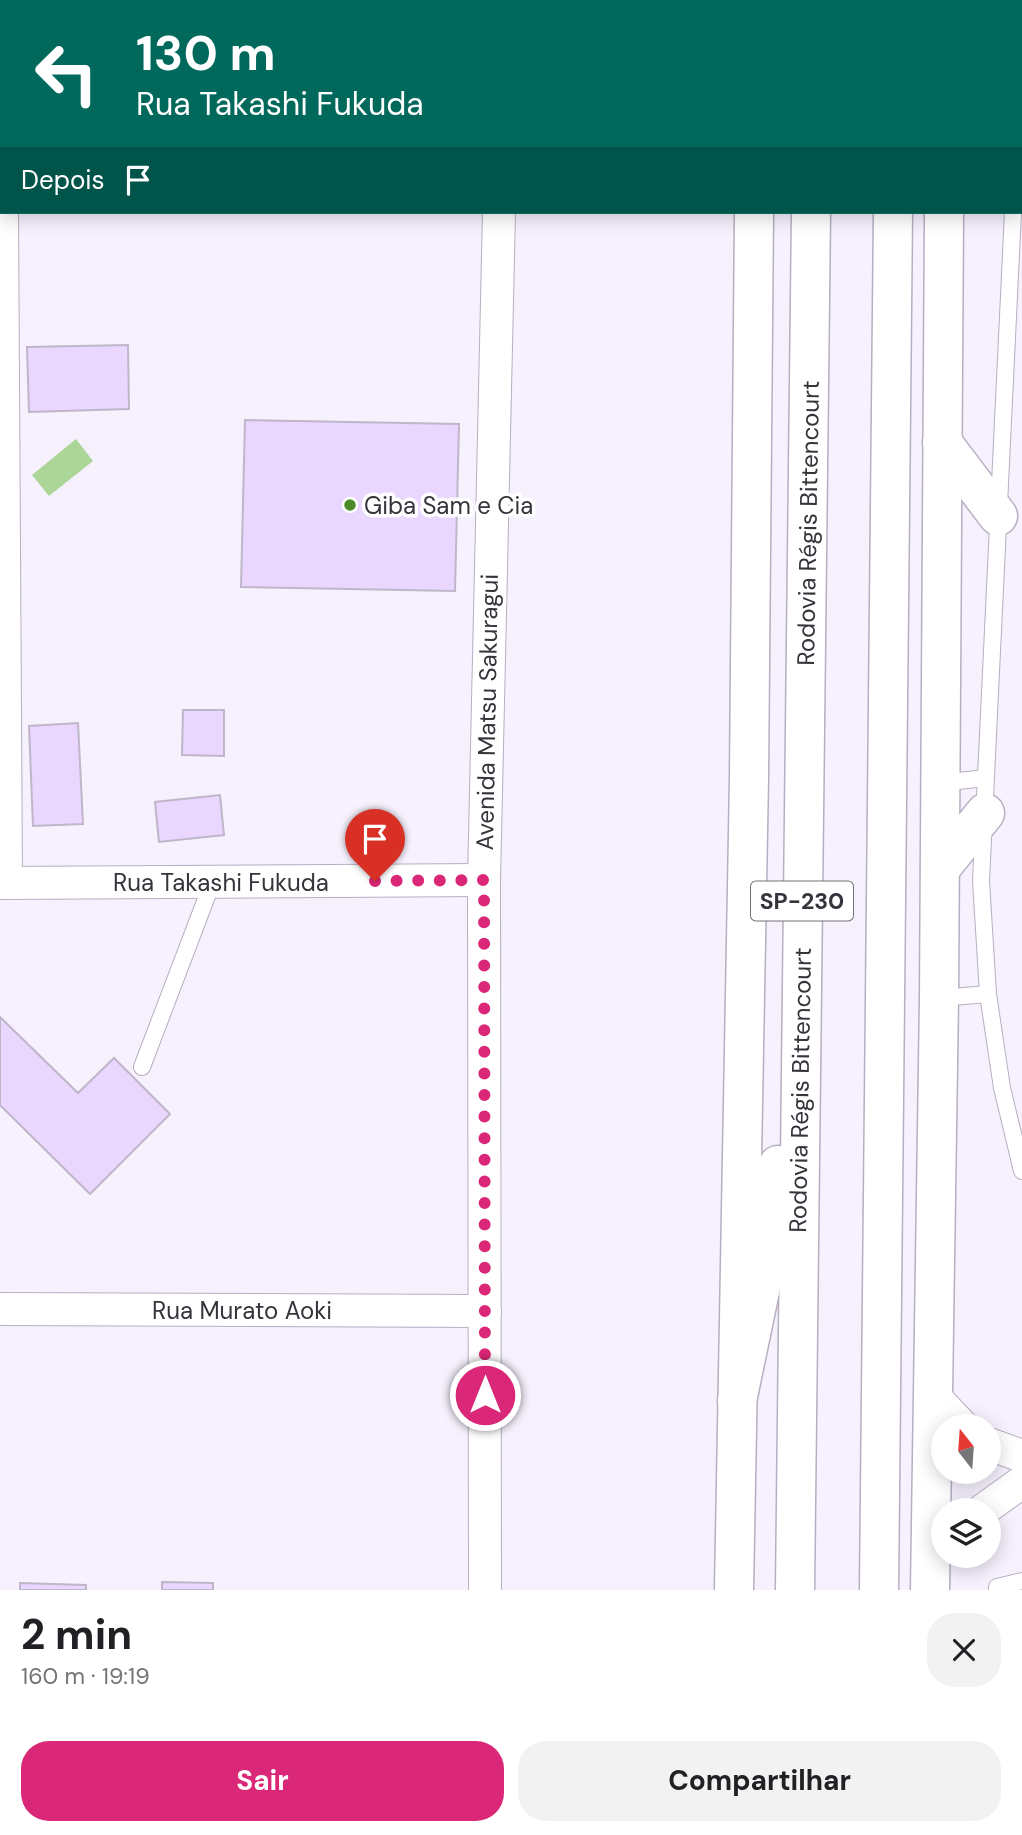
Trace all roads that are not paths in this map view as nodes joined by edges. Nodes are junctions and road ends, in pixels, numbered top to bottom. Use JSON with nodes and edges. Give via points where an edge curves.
{"nodes":[{"id":1,"x":2,"y":214,"type":"edge"},
{"id":2,"x":499,"y":214,"type":"edge"},
{"id":3,"x":754,"y":214,"type":"edge"},
{"id":4,"x":811,"y":214,"type":"edge"},
{"id":5,"x":893,"y":214,"type":"edge"},
{"id":6,"x":944,"y":214,"type":"edge"},
{"id":7,"x":1013,"y":214,"type":"edge"},
{"id":8,"x":942,"y":442,"type":"junction"},
{"id":9,"x":998,"y":516,"type":"junction"},
{"id":10,"x":939,"y":783,"type":"junction"},
{"id":11,"x":985,"y":795,"type":"junction"},
{"id":12,"x":940,"y":869,"type":"junction"},
{"id":13,"x":484,"y":880,"type":"junction"},
{"id":14,"x":3,"y":883,"type":"edge"},
{"id":15,"x":212,"y":883,"type":"junction"},
{"id":16,"x":802,"y":954,"type":"junction"},
{"id":17,"x":988,"y":994,"type":"junction"},
{"id":18,"x":939,"y":998,"type":"junction"},
{"id":19,"x":142,"y":1067,"type":"dead end"},
{"id":20,"x":1022,"y":1171,"type":"edge"},
{"id":21,"x":0,"y":1309,"type":"edge"},
{"id":22,"x":485,"y":1311,"type":"junction"},
{"id":23,"x":932,"y":1394,"type":"junction"},
{"id":24,"x":737,"y":1401,"type":"junction"},
{"id":25,"x":950,"y":1414,"type":"edge"},
{"id":26,"x":1001,"y":1449,"type":"edge"},
{"id":27,"x":1022,"y":1457,"type":"edge"},
{"id":28,"x":1022,"y":1482,"type":"edge"},
{"id":29,"x":1000,"y":1498,"type":"edge"},
{"id":30,"x":936,"y":1575,"type":"edge"},
{"id":31,"x":1022,"y":1581,"type":"edge"},
{"id":32,"x":485,"y":1590,"type":"edge"},
{"id":33,"x":734,"y":1590,"type":"edge"},
{"id":34,"x":795,"y":1590,"type":"edge"},
{"id":35,"x":879,"y":1590,"type":"edge"},
{"id":36,"x":997,"y":1590,"type":"edge"}],
"edges":[{"from":1,"to":14,"type":"street"},
{"from":2,"to":13,"type":"street","name":"Avenida Matsu Sakuragui"},
{"from":3,"to":24,"type":"main road"},
{"from":4,"to":16,"type":"main road","name":"Rodovia Régis Bittencourt","number":"SP-230"},
{"from":5,"to":35,"type":"main road","number":"SP-230"},
{"from":6,"to":8,"type":"main road"},
{"from":7,"to":9,"type":"lane"},
{"from":8,"to":9,"type":"main road"},
{"from":8,"to":10,"type":"main road"},
{"from":9,"to":11,"type":"lane"},
{"from":10,"to":11,"type":"lane"},
{"from":10,"to":12,"type":"main road"},
{"from":11,"to":12,"type":"main road"},
{"from":11,"to":17,"type":"lane","via":[[981,881]]},
{"from":12,"to":18,"type":"main road"},
{"from":13,"to":15,"type":"street","name":"Rua Takashi Fukuda"},
{"from":13,"to":22,"type":"street","name":"Avenida Matsu Sakuragui"},
{"from":14,"to":15,"type":"street","name":"Rua Takashi Fukuda"},
{"from":15,"to":19,"type":"lane"},
{"from":16,"to":24,"type":"main road","via":[[764,1268]]},
{"from":16,"to":34,"type":"main road","name":"Rodovia Régis Bittencourt","number":"SP-230"},
{"from":17,"to":18,"type":"lane"},
{"from":17,"to":20,"type":"lane","via":[[1002,1088]]},
{"from":18,"to":23,"type":"main road"},
{"from":21,"to":22,"type":"street","name":"Rua Murato Aoki"},
{"from":22,"to":32,"type":"street","name":"Avenida Matsu Sakuragui"},
{"from":23,"to":25,"type":"street"},
{"from":23,"to":30,"type":"main road"},
{"from":24,"to":33,"type":"main road"},
{"from":26,"to":27,"type":"street"},
{"from":28,"to":29,"type":"street"},
{"from":31,"to":36,"type":"lane"}]}
